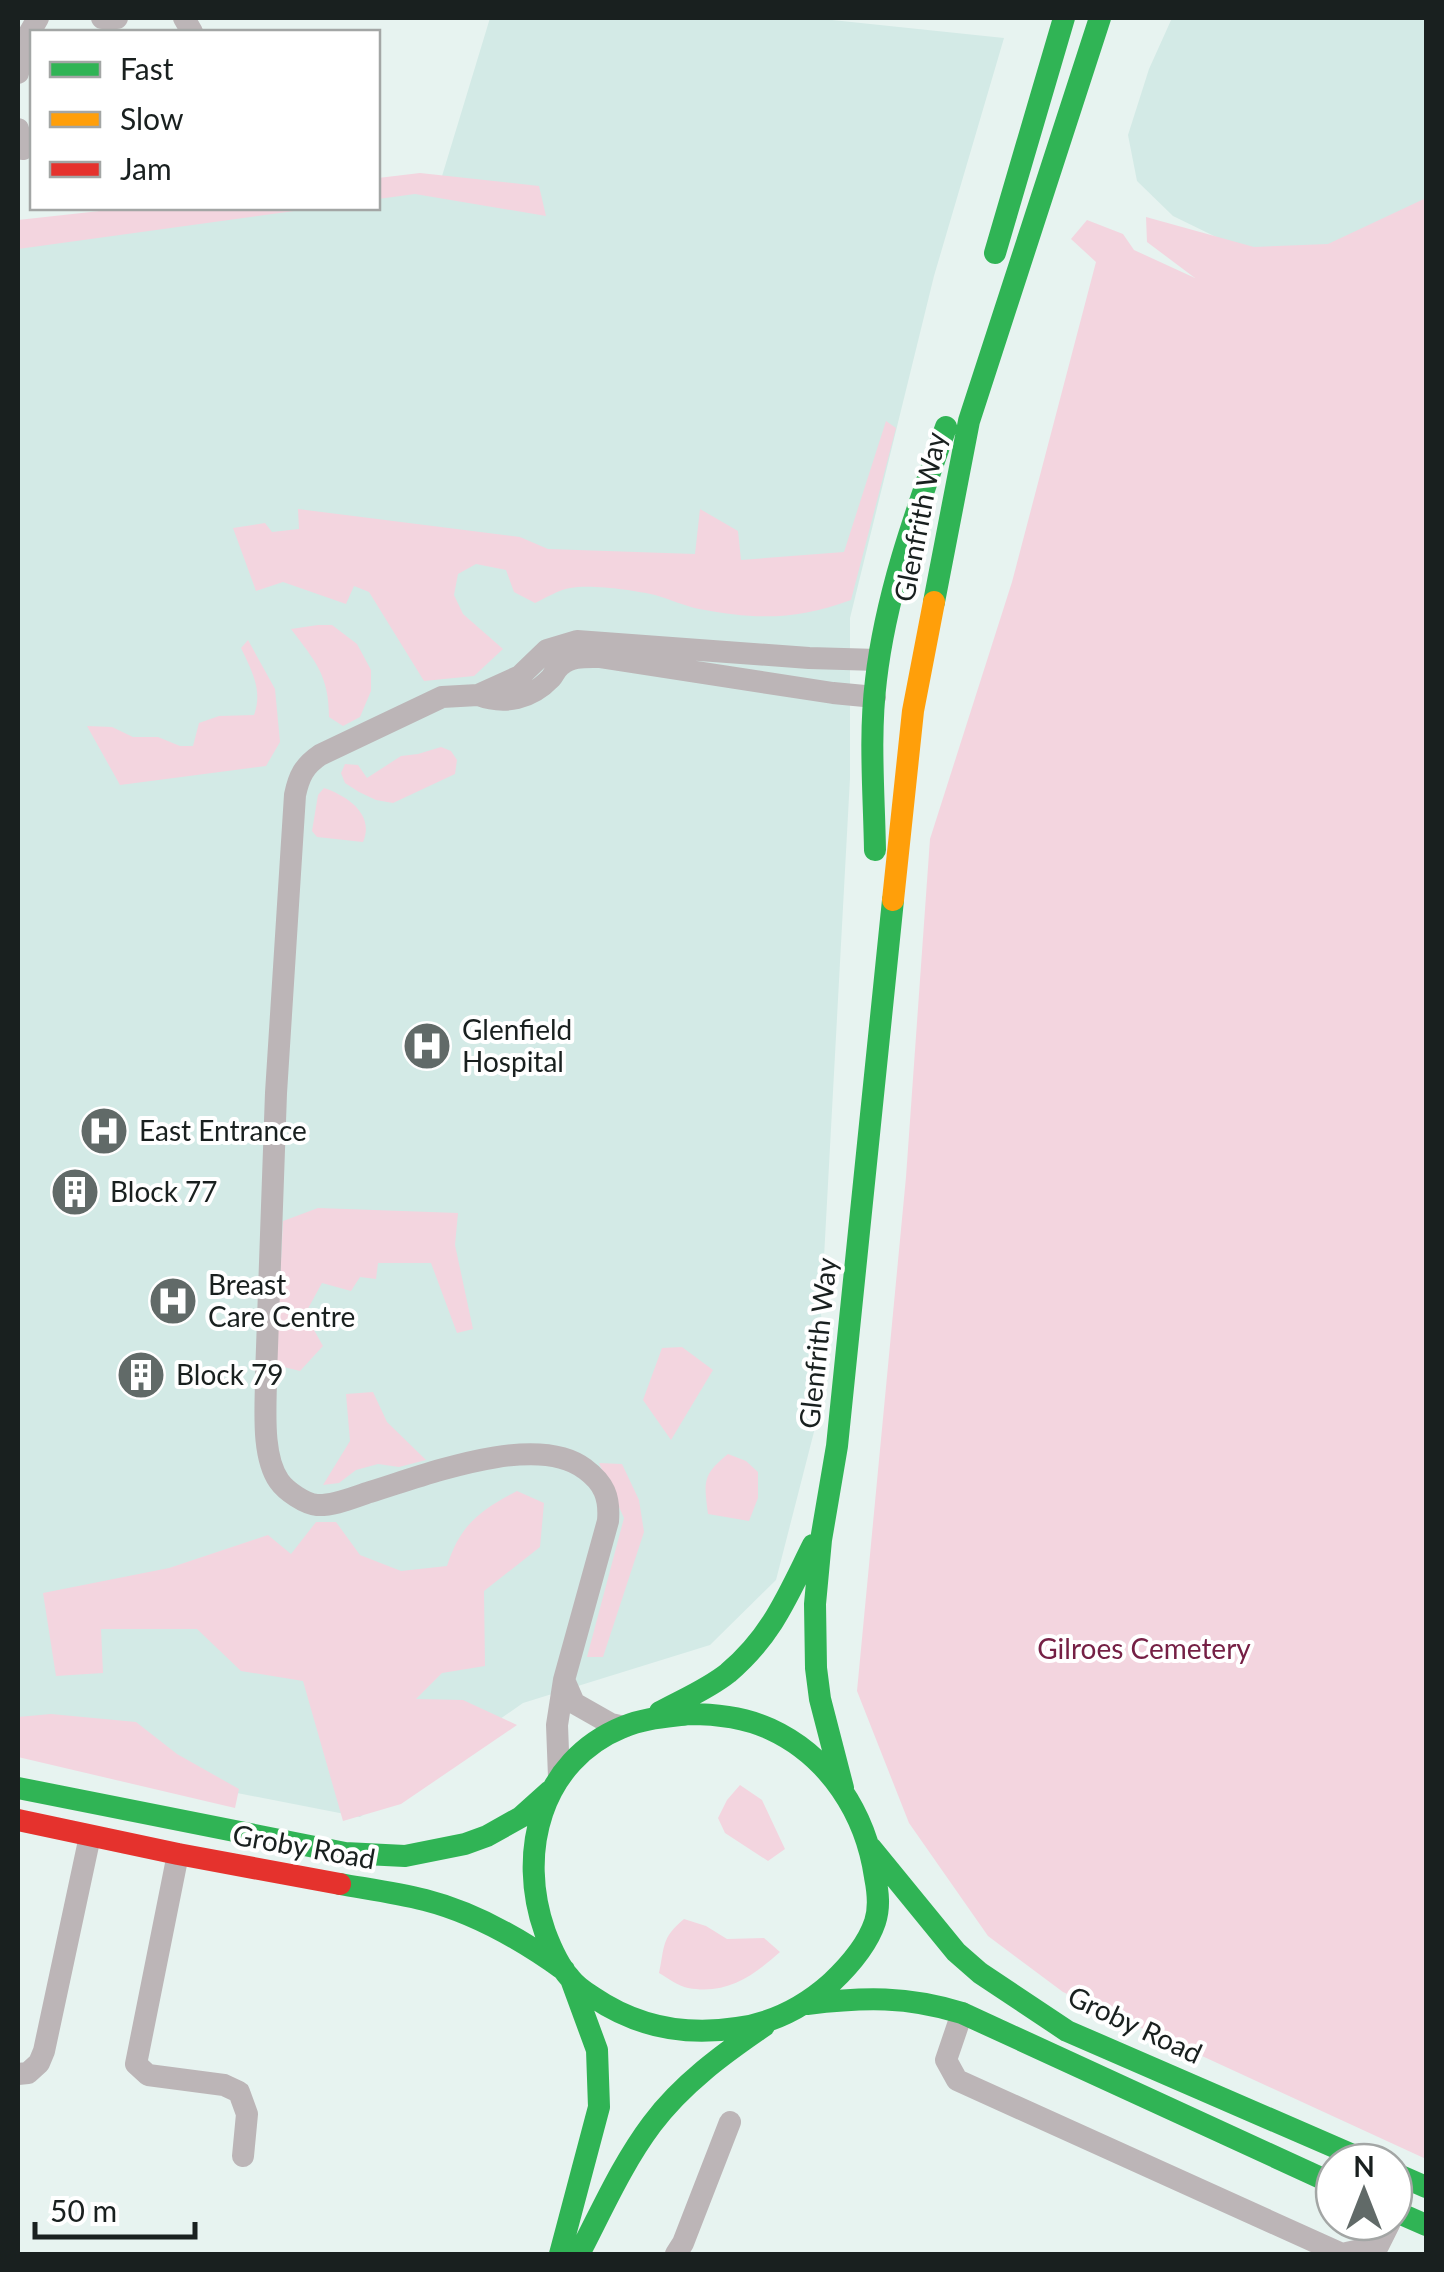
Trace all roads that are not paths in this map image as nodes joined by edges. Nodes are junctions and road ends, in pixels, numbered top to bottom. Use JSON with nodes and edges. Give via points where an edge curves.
{"nodes":[{"id":1,"x":102,"y":18,"type":"edge"},
{"id":2,"x":118,"y":18,"type":"edge"},
{"id":3,"x":1064,"y":18,"type":"edge"},
{"id":4,"x":1100,"y":18,"type":"edge"},
{"id":5,"x":30,"y":32,"type":"edge"},
{"id":6,"x":18,"y":74,"type":"edge"},
{"id":7,"x":987,"y":282,"type":"dead end"},
{"id":8,"x":967,"y":354,"type":"dead end"},
{"id":9,"x":969,"y":421,"type":"junction"},
{"id":10,"x":887,"y":666,"type":"junction"},
{"id":11,"x":478,"y":695,"type":"junction"},
{"id":12,"x":876,"y":697,"type":"junction"},
{"id":13,"x":913,"y":711,"type":"junction"},
{"id":14,"x":879,"y":1046,"type":"junction"},
{"id":15,"x":822,"y":1526,"type":"junction"},
{"id":16,"x":564,"y":1680,"type":"junction"},
{"id":17,"x":649,"y":1718,"type":"junction"},
{"id":18,"x":626,"y":1727,"type":"junction"},
{"id":19,"x":555,"y":1784,"type":"junction"},
{"id":20,"x":18,"y":1788,"type":"edge"},
{"id":21,"x":843,"y":1788,"type":"junction"},
{"id":22,"x":18,"y":1820,"type":"edge"},
{"id":23,"x":90,"y":1836,"type":"junction"},
{"id":24,"x":871,"y":1848,"type":"junction"},
{"id":25,"x":178,"y":1854,"type":"junction"},
{"id":26,"x":568,"y":1976,"type":"junction"},
{"id":27,"x":807,"y":2004,"type":"junction"},
{"id":28,"x":962,"y":2013,"type":"junction"},
{"id":29,"x":768,"y":2023,"type":"junction"},
{"id":30,"x":18,"y":2074,"type":"edge"},
{"id":31,"x":730,"y":2122,"type":"dead end"},
{"id":32,"x":1323,"y":2142,"type":"edge"},
{"id":33,"x":243,"y":2156,"type":"dead end"},
{"id":34,"x":1314,"y":2175,"type":"edge"},
{"id":35,"x":1314,"y":2241,"type":"edge"},
{"id":36,"x":1315,"y":2242,"type":"edge"},
{"id":37,"x":1380,"y":2242,"type":"edge"},
{"id":38,"x":560,"y":2254,"type":"edge"},
{"id":39,"x":579,"y":2254,"type":"edge"},
{"id":40,"x":676,"y":2254,"type":"edge"}],
"edges":[{"from":1,"to":2,"type":"street"},
{"from":3,"to":7,"type":"main road"},
{"from":4,"to":9,"type":"main road","name":"Glenfrith Way"},
{"from":5,"to":6,"type":"street"},
{"from":8,"to":10,"type":"main road","name":"Glenfrith Way","via":[[896,576]]},
{"from":9,"to":10,"type":"main road","via":[[908,603],[900,656]]},
{"from":9,"to":13,"type":"main road","name":"Glenfrith Way"},
{"from":10,"to":11,"type":"street","via":[[576,641],[547,650],[520,676]]},
{"from":10,"to":12,"type":"main road","name":"Glenfrith Way"},
{"from":10,"to":13,"type":"main road","via":[[904,685]]},
{"from":11,"to":12,"type":"street","via":[[496,702],[521,698],[561,665],[598,657]]},
{"from":11,"to":16,"type":"street","via":[[442,697],[320,754],[299,776],[280,1004],[266,1422],[280,1483],[317,1505],[511,1455],[579,1464],[600,1480],[610,1502],[608,1521]]},
{"from":12,"to":14,"type":"main road","name":"Glenfrith Way"},
{"from":13,"to":14,"type":"main road","name":"Glenfrith Way"},
{"from":14,"to":15,"type":"main road","name":"Glenfrith Way","via":[[837,1446]]},
{"from":15,"to":17,"type":"main road","name":"Glenfrith Way","via":[[763,1638],[726,1676]]},
{"from":15,"to":21,"type":"main road","name":"Glenfrith Way","via":[[818,1690]]},
{"from":16,"to":18,"type":"street","via":[[574,1703]]},
{"from":16,"to":19,"type":"street"},
{"from":17,"to":18,"type":"main road"},
{"from":17,"to":21,"type":"main road","via":[[714,1714],[748,1721],[787,1738]]},
{"from":18,"to":19,"type":"main road","via":[[584,1752]]},
{"from":19,"to":20,"type":"main road","name":"Groby Road","via":[[521,1817],[487,1836],[406,1856],[345,1853]]},
{"from":19,"to":26,"type":"main road","via":[[538,1820],[531,1876],[545,1933]]},
{"from":21,"to":24,"type":"main road"},
{"from":22,"to":23,"type":"main road","name":"Groby Road"},
{"from":23,"to":25,"type":"main road","name":"Groby Road"},
{"from":23,"to":30,"type":"street","via":[[44,2052],[28,2073]]},
{"from":24,"to":27,"type":"main road","via":[[875,1921],[860,1951]]},
{"from":24,"to":32,"type":"main road","name":"Groby Road","via":[[956,1952],[1067,2031]]},
{"from":25,"to":26,"type":"main road","name":"Groby Road","via":[[443,1905],[522,1940]]},
{"from":25,"to":33,"type":"street","via":[[136,2064],[148,2076],[239,2092],[247,2114]]},
{"from":26,"to":29,"type":"main road","via":[[605,2006],[666,2030]]},
{"from":26,"to":38,"type":"main road","via":[[600,2071],[598,2107]]},
{"from":27,"to":28,"type":"main road","via":[[902,1997]]},
{"from":27,"to":29,"type":"main road"},
{"from":28,"to":34,"type":"main road"},
{"from":28,"to":35,"type":"street","via":[[946,2060],[956,2080]]},
{"from":29,"to":39,"type":"main road","via":[[712,2062],[667,2106]]},
{"from":31,"to":40,"type":"street"},
{"from":36,"to":37,"type":"street","via":[[1342,2254]]}]}
